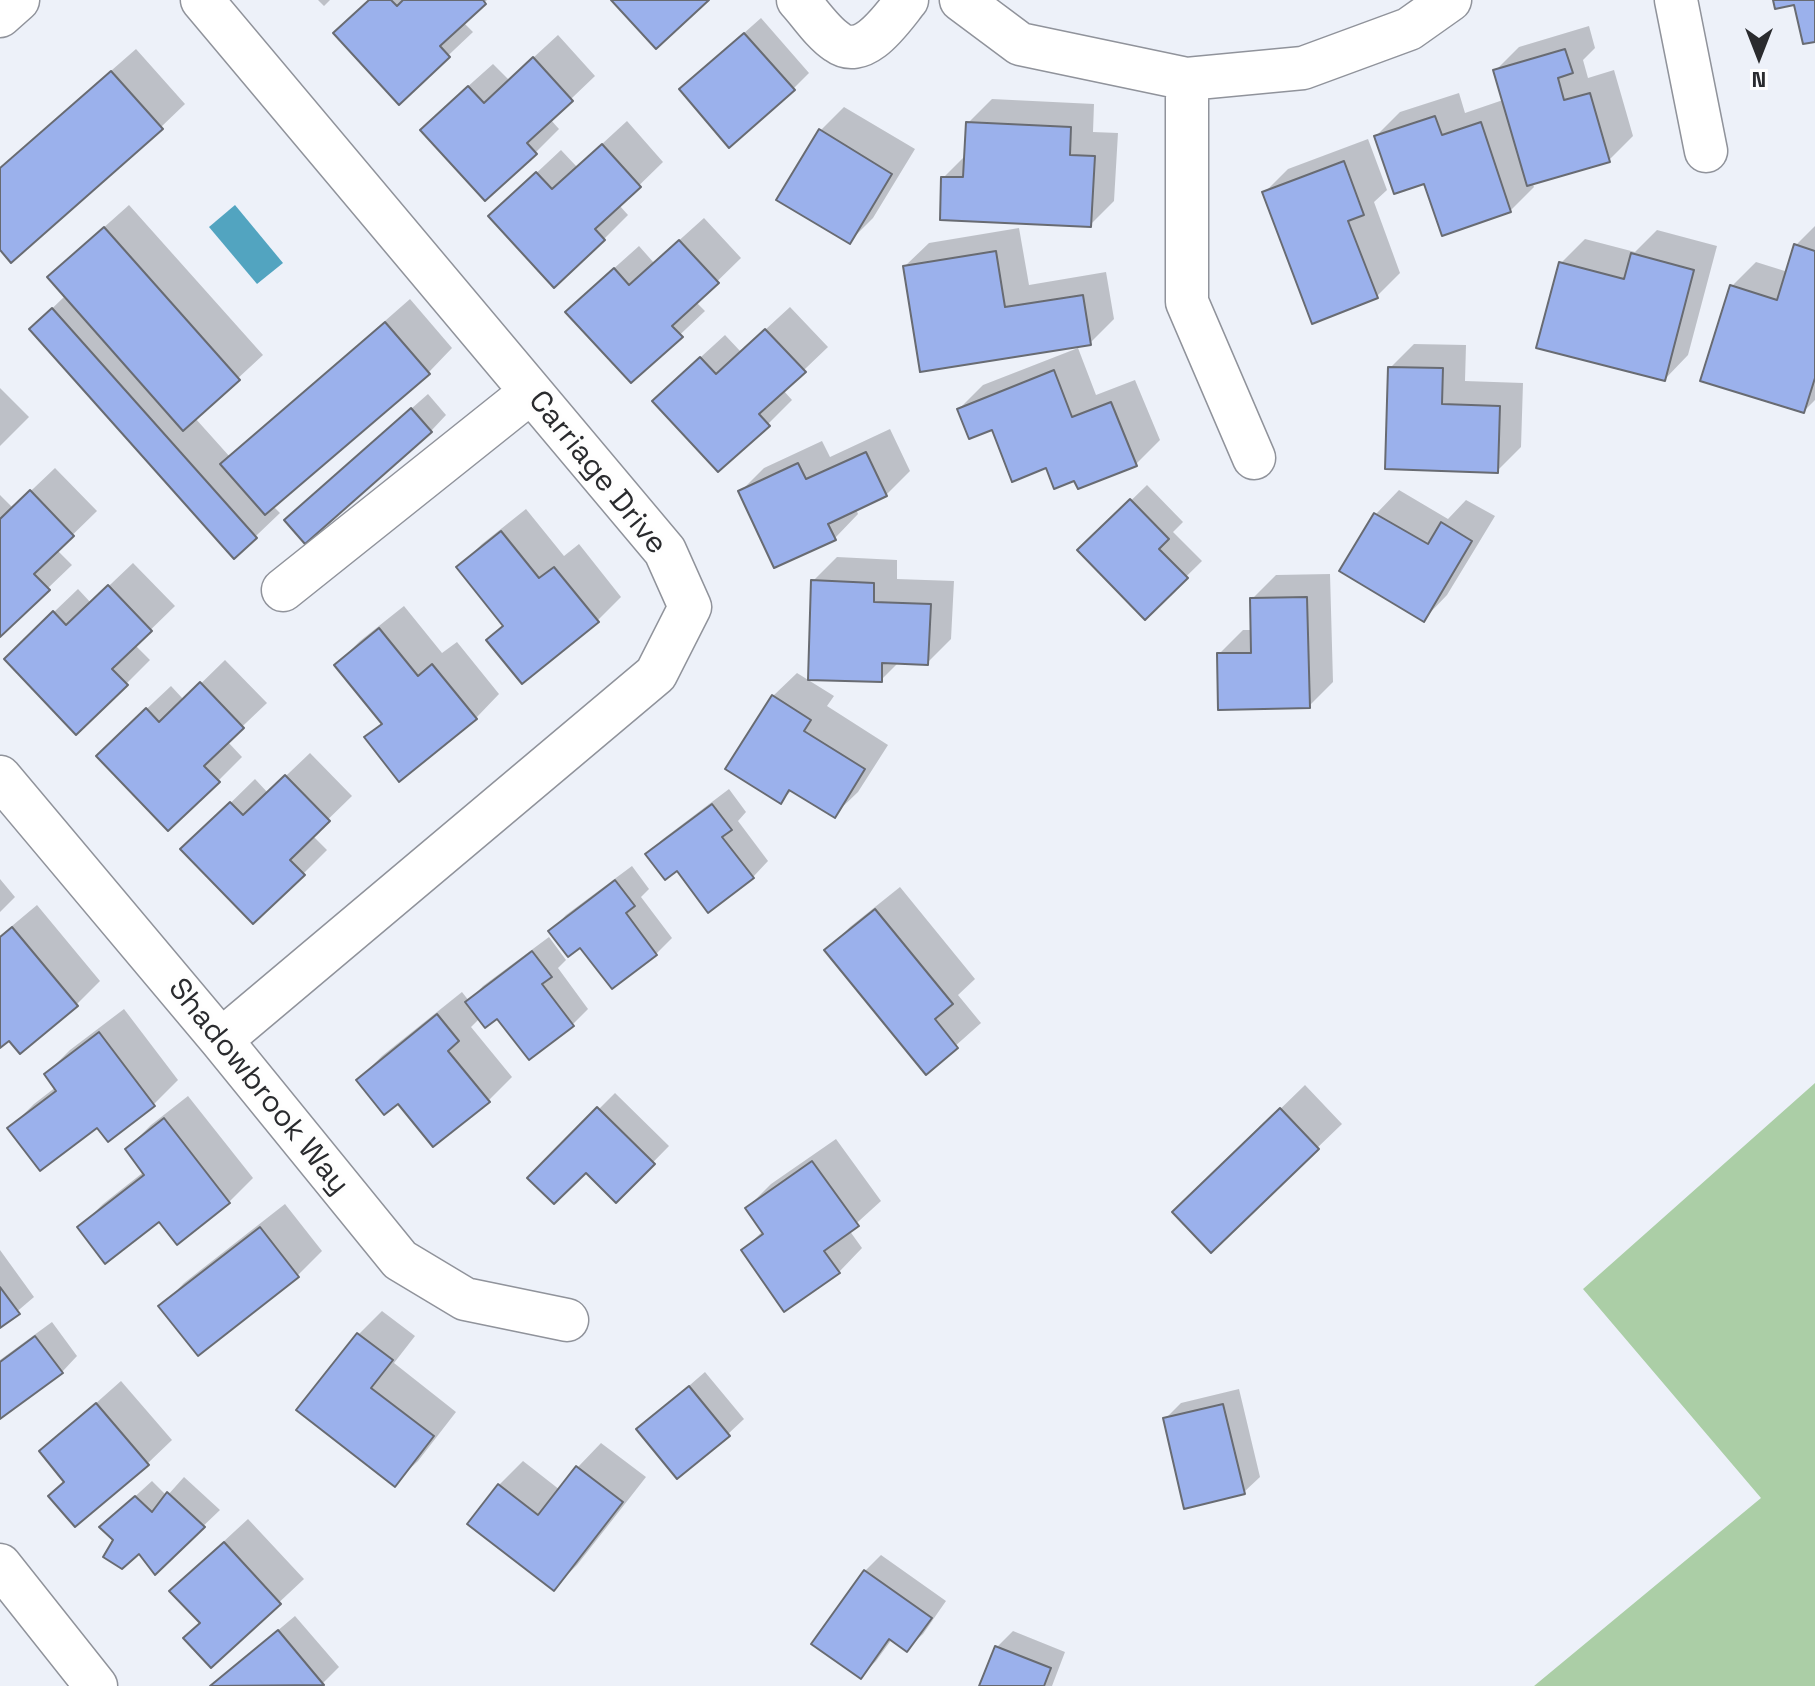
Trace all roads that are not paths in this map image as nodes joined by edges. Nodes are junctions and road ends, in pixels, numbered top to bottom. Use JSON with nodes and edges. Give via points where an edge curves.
{"nodes":[{"id":1,"x":18,"y":0,"type":"edge"},
{"id":2,"x":202,"y":0,"type":"edge"},
{"id":3,"x":798,"y":0,"type":"edge"},
{"id":4,"x":907,"y":0,"type":"edge"},
{"id":5,"x":961,"y":0,"type":"edge"},
{"id":6,"x":1450,"y":0,"type":"edge"},
{"id":7,"x":1676,"y":0,"type":"edge"},
{"id":8,"x":0,"y":16,"type":"edge"},
{"id":9,"x":1187,"y":79,"type":"junction"},
{"id":10,"x":1706,"y":151,"type":"dead end"},
{"id":11,"x":531,"y":392,"type":"junction"},
{"id":12,"x":1254,"y":458,"type":"dead end"},
{"id":13,"x":283,"y":590,"type":"dead end"},
{"id":14,"x":0,"y":777,"type":"edge"},
{"id":15,"x":221,"y":1040,"type":"junction"},
{"id":16,"x":567,"y":1320,"type":"dead end"},
{"id":17,"x":0,"y":1565,"type":"edge"},
{"id":18,"x":77,"y":1679,"type":"edge"}],
"edges":[{"from":1,"to":8,"type":"street"},
{"from":2,"to":11,"type":"street","name":"Carriage Drive"},
{"from":3,"to":4,"type":"street","via":[[839,44],[854,46],[881,32]]},
{"from":5,"to":9,"type":"street","via":[[1020,44]]},
{"from":6,"to":9,"type":"street","via":[[1409,29],[1303,68]]},
{"from":7,"to":10,"type":"street"},
{"from":9,"to":12,"type":"street","via":[[1187,302]]},
{"from":11,"to":13,"type":"street"},
{"from":11,"to":15,"type":"street","name":"Carriage Drive","via":[[665,551],[690,607],[656,674]]},
{"from":14,"to":15,"type":"street","name":"Shadowbrook Way"},
{"from":15,"to":16,"type":"street","name":"Shadowbrook Way","via":[[400,1260],[465,1299]]},
{"from":17,"to":18,"type":"street"}]}
